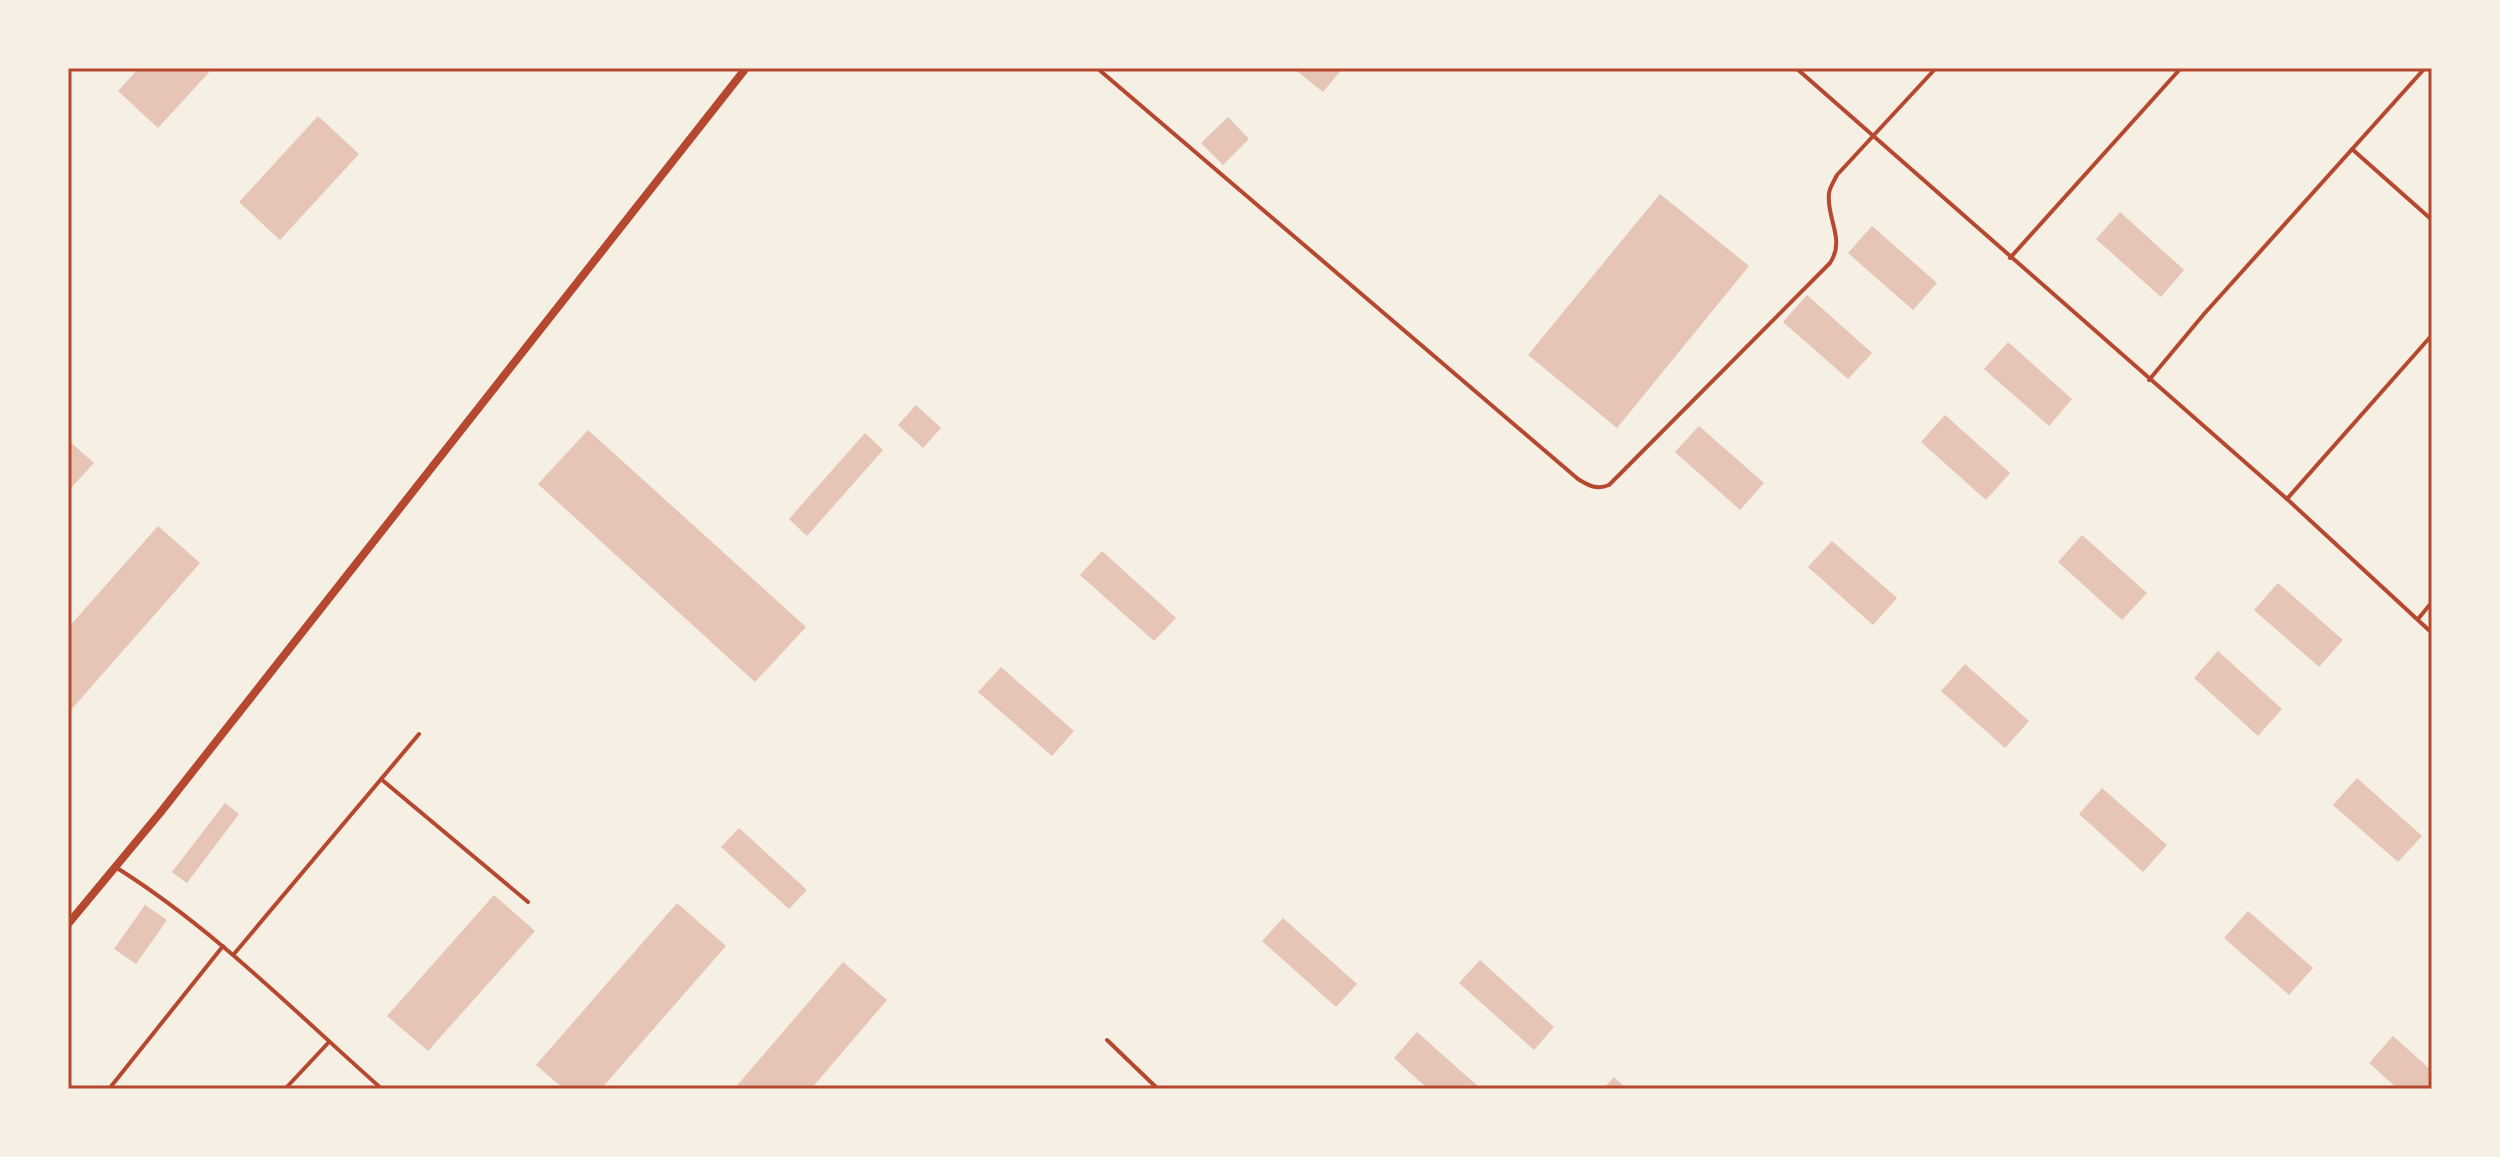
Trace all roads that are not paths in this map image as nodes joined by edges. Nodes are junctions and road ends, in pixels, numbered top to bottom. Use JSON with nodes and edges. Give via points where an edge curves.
{"nodes":[{"id":1,"x":746,"y":68,"type":"edge"},
{"id":2,"x":1097,"y":68,"type":"edge"},
{"id":3,"x":1796,"y":68,"type":"edge"},
{"id":4,"x":1936,"y":68,"type":"edge"},
{"id":5,"x":2181,"y":68,"type":"edge"},
{"id":6,"x":2425,"y":68,"type":"edge"},
{"id":7,"x":1874,"y":137,"type":"junction"},
{"id":8,"x":2352,"y":149,"type":"junction"},
{"id":9,"x":2432,"y":220,"type":"edge"},
{"id":10,"x":2010,"y":258,"type":"junction"},
{"id":11,"x":2432,"y":335,"type":"edge"},
{"id":12,"x":2149,"y":380,"type":"junction"},
{"id":13,"x":2287,"y":499,"type":"junction"},
{"id":14,"x":2432,"y":602,"type":"edge"},
{"id":15,"x":2418,"y":619,"type":"junction"},
{"id":16,"x":2432,"y":633,"type":"edge"},
{"id":17,"x":419,"y":734,"type":"dead end"},
{"id":18,"x":381,"y":779,"type":"junction"},
{"id":19,"x":115,"y":867,"type":"junction"},
{"id":20,"x":528,"y":902,"type":"dead end"},
{"id":21,"x":68,"y":924,"type":"edge"},
{"id":22,"x":223,"y":946,"type":"junction"},
{"id":23,"x":234,"y":954,"type":"junction"},
{"id":24,"x":1107,"y":1040,"type":"dead end"},
{"id":25,"x":329,"y":1042,"type":"junction"},
{"id":26,"x":109,"y":1089,"type":"edge"},
{"id":27,"x":285,"y":1089,"type":"edge"},
{"id":28,"x":382,"y":1089,"type":"edge"},
{"id":29,"x":1158,"y":1089,"type":"edge"}],
"edges":[{"from":1,"to":19,"type":"street"},
{"from":2,"to":7,"type":"lane","via":[[1578,479],[1602,488],[1830,263],[1838,241],[1829,191],[1837,175]]},
{"from":3,"to":7,"type":"lane"},
{"from":4,"to":7,"type":"lane"},
{"from":5,"to":10,"type":"lane"},
{"from":6,"to":8,"type":"lane"},
{"from":7,"to":10,"type":"lane"},
{"from":8,"to":9,"type":"lane"},
{"from":8,"to":12,"type":"lane"},
{"from":10,"to":12,"type":"lane"},
{"from":11,"to":13,"type":"lane"},
{"from":12,"to":13,"type":"lane"},
{"from":13,"to":15,"type":"lane"},
{"from":14,"to":15,"type":"lane"},
{"from":15,"to":16,"type":"lane"},
{"from":17,"to":18,"type":"lane"},
{"from":18,"to":20,"type":"lane"},
{"from":18,"to":23,"type":"lane"},
{"from":19,"to":21,"type":"street"},
{"from":19,"to":22,"type":"lane"},
{"from":22,"to":23,"type":"lane"},
{"from":22,"to":26,"type":"lane"},
{"from":23,"to":25,"type":"lane"},
{"from":24,"to":29,"type":"lane"},
{"from":25,"to":27,"type":"lane"},
{"from":25,"to":28,"type":"lane"}]}
